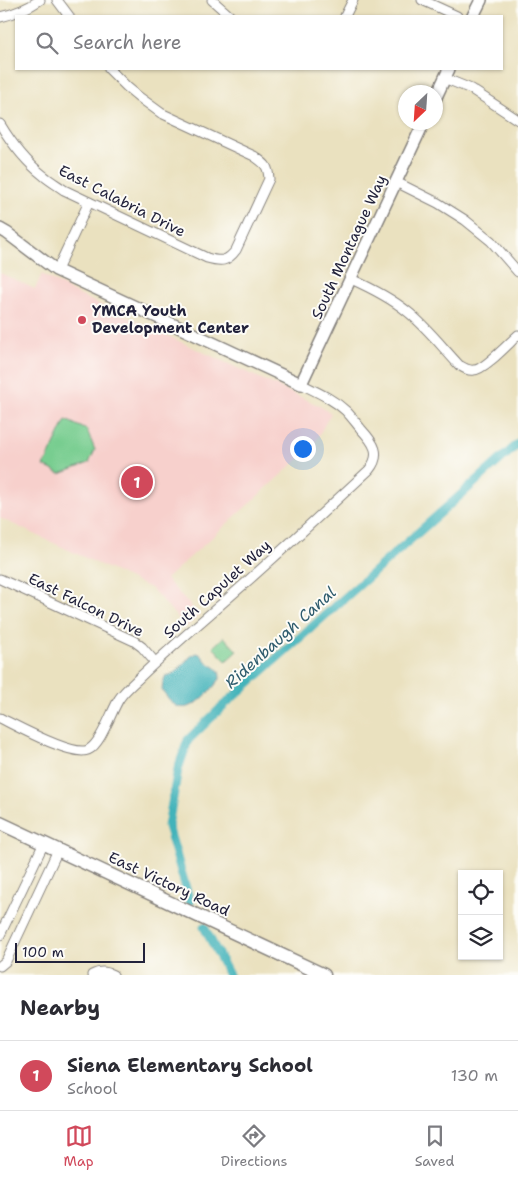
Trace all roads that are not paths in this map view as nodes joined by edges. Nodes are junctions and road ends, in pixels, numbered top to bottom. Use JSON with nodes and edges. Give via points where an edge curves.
{"nodes":[{"id":1,"x":40,"y":0,"type":"edge"},
{"id":2,"x":57,"y":0,"type":"edge"},
{"id":3,"x":212,"y":0,"type":"edge"},
{"id":4,"x":352,"y":0,"type":"edge"},
{"id":5,"x":422,"y":0,"type":"edge"},
{"id":6,"x":481,"y":0,"type":"edge"},
{"id":7,"x":68,"y":15,"type":"edge"},
{"id":8,"x":229,"y":15,"type":"edge"},
{"id":9,"x":345,"y":15,"type":"edge"},
{"id":10,"x":455,"y":15,"type":"edge"},
{"id":11,"x":474,"y":15,"type":"edge"},
{"id":12,"x":0,"y":17,"type":"edge"},
{"id":13,"x":110,"y":70,"type":"edge"},
{"id":14,"x":447,"y":73,"type":"edge"},
{"id":15,"x":442,"y":85,"type":"edge"},
{"id":16,"x":518,"y":120,"type":"edge"},
{"id":17,"x":0,"y":124,"type":"edge"},
{"id":18,"x":420,"y":130,"type":"edge"},
{"id":19,"x":396,"y":182,"type":"junction"},
{"id":20,"x":89,"y":202,"type":"junction"},
{"id":21,"x":0,"y":230,"type":"edge"},
{"id":22,"x":57,"y":270,"type":"junction"},
{"id":23,"x":518,"y":272,"type":"edge"},
{"id":24,"x":351,"y":279,"type":"junction"},
{"id":25,"x":518,"y":335,"type":"edge"},
{"id":26,"x":301,"y":384,"type":"junction"},
{"id":27,"x":0,"y":579,"type":"edge"},
{"id":28,"x":156,"y":662,"type":"junction"},
{"id":29,"x":0,"y":718,"type":"edge"},
{"id":30,"x":0,"y":822,"type":"edge"},
{"id":31,"x":44,"y":843,"type":"junction"},
{"id":32,"x":58,"y":850,"type":"junction"},
{"id":33,"x":0,"y":935,"type":"edge"},
{"id":34,"x":0,"y":966,"type":"edge"},
{"id":35,"x":92,"y":975,"type":"edge"},
{"id":36,"x":113,"y":975,"type":"edge"},
{"id":37,"x":324,"y":975,"type":"edge"}],
"edges":[{"from":1,"to":12,"type":"street"},
{"from":2,"to":7,"type":"street"},
{"from":3,"to":8,"type":"street"},
{"from":4,"to":9,"type":"street"},
{"from":5,"to":10,"type":"street"},
{"from":6,"to":11,"type":"street"},
{"from":13,"to":20,"type":"street","name":"East Calabria Drive","via":[[139,98],[162,113],[266,164],[269,179],[236,250],[224,260],[207,258]]},
{"from":14,"to":15,"type":"street"},
{"from":14,"to":16,"type":"street"},
{"from":17,"to":20,"type":"street","name":"East Calabria Drive","via":[[13,144],[43,176]]},
{"from":18,"to":19,"type":"street","name":"South Montague Way"},
{"from":19,"to":23,"type":"street","via":[[464,220],[491,241]]},
{"from":19,"to":24,"type":"street","name":"South Montague Way"},
{"from":20,"to":22,"type":"street"},
{"from":21,"to":22,"type":"street"},
{"from":22,"to":26,"type":"street"},
{"from":24,"to":25,"type":"street","via":[[383,294],[408,312],[465,369],[479,369]]},
{"from":24,"to":26,"type":"street","name":"South Montague Way"},
{"from":26,"to":28,"type":"street","name":"South Capulet Way","via":[[345,410],[375,447],[374,464]]},
{"from":27,"to":28,"type":"street","name":"East Falcon Drive","via":[[134,641]]},
{"from":28,"to":29,"type":"street","name":"South Capulet Way","via":[[124,692],[101,737],[87,751],[62,747]]},
{"from":30,"to":31,"type":"main road","name":"East Victory Road"},
{"from":31,"to":32,"type":"main road","name":"East Victory Road"},
{"from":31,"to":33,"type":"street"},
{"from":32,"to":34,"type":"street","via":[[6,962]]},
{"from":32,"to":37,"type":"main road","name":"East Victory Road"},
{"from":35,"to":36,"type":"street","via":[[106,972]]}]}
